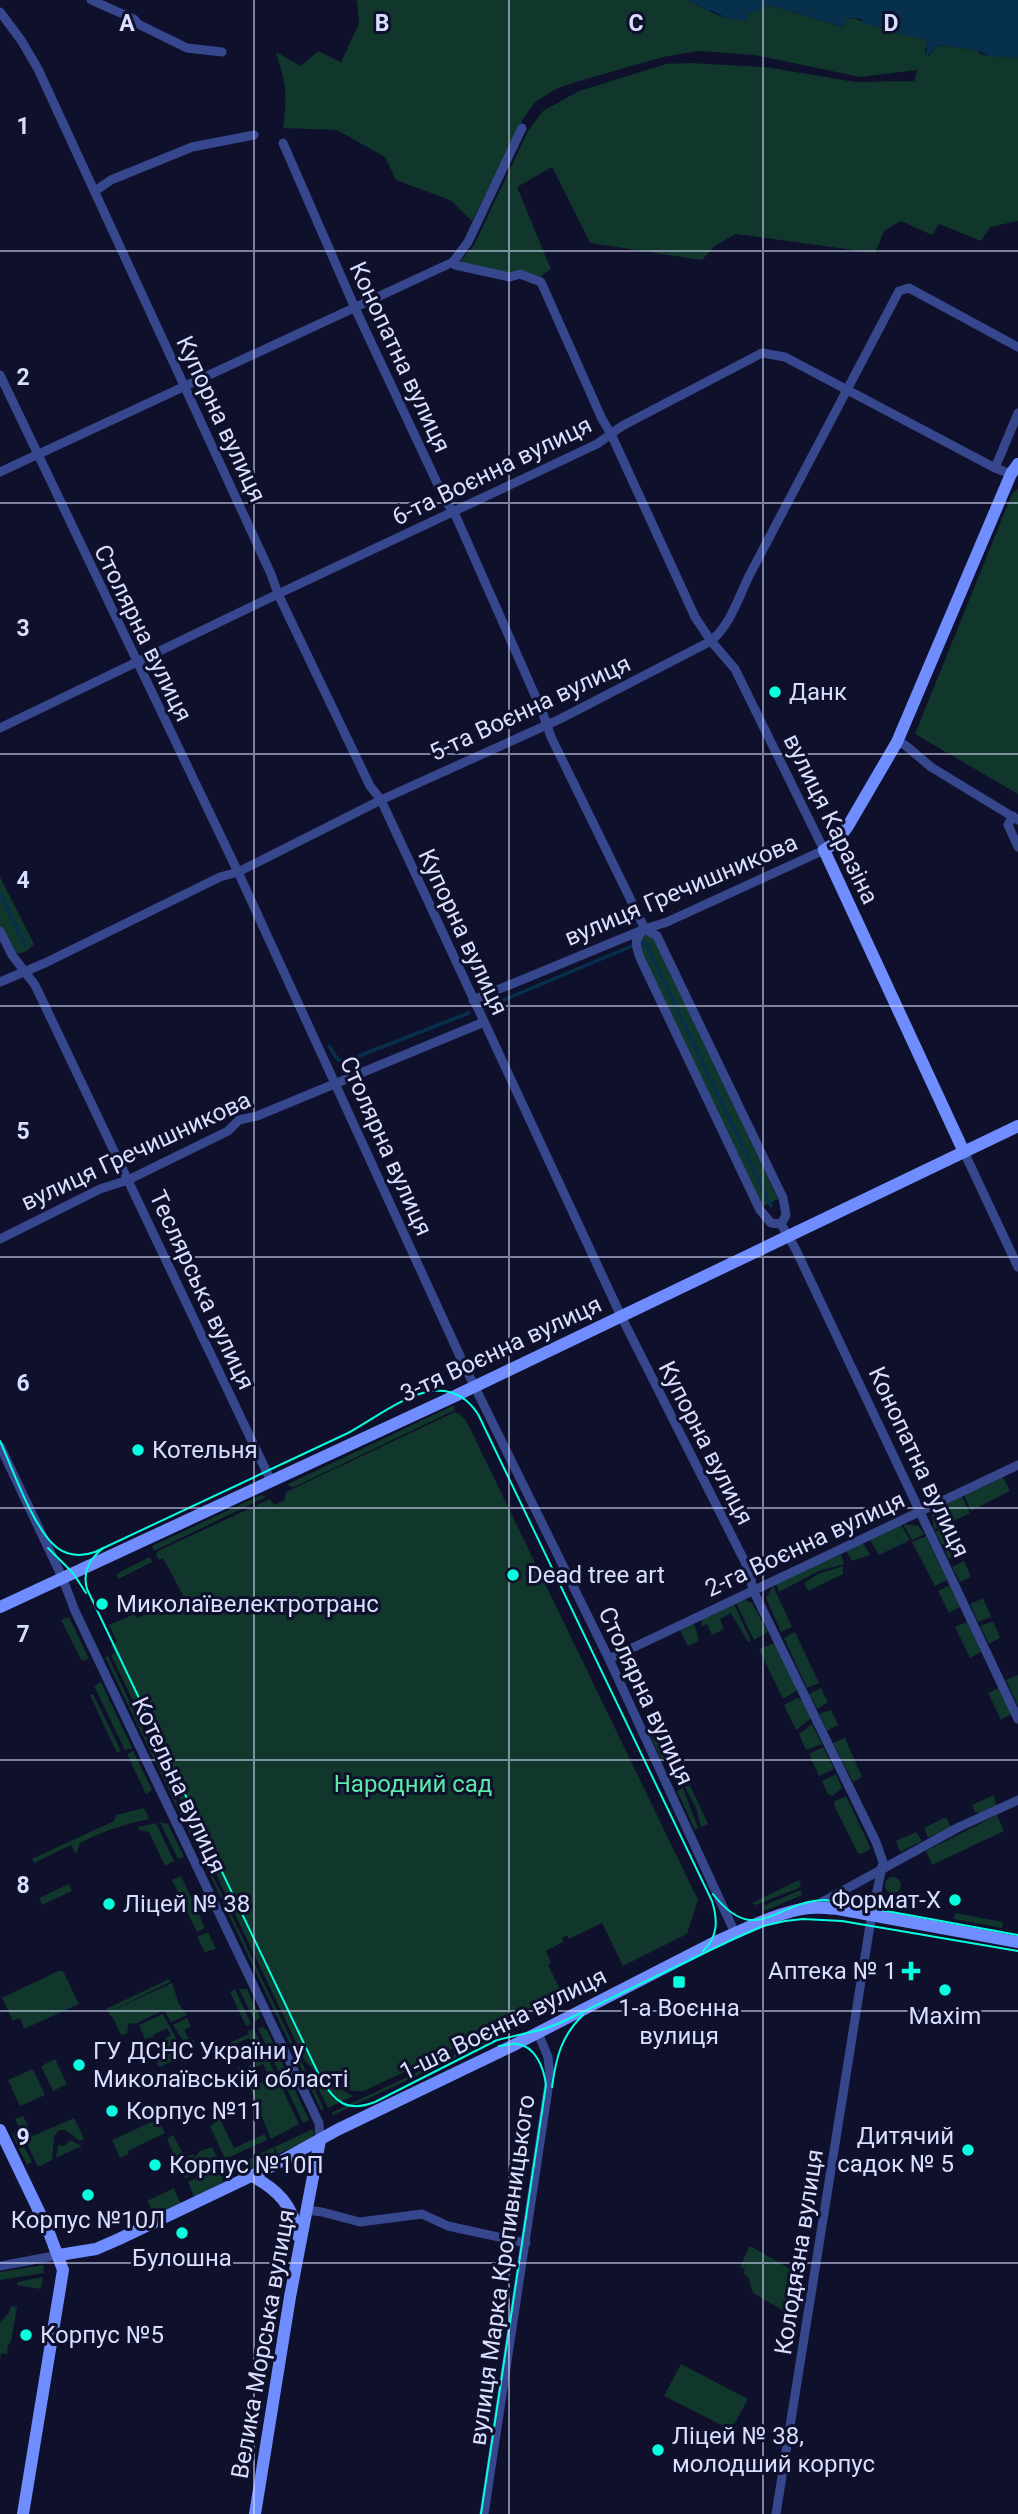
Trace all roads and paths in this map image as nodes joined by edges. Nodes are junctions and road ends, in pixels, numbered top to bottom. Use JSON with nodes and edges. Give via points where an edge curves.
{"nodes":[{"id":1,"x":91,"y":0,"type":"edge"},
{"id":2,"x":0,"y":12,"type":"edge"},
{"id":3,"x":222,"y":52,"type":"dead end"},
{"id":4,"x":522,"y":128,"type":"dead end"},
{"id":5,"x":254,"y":135,"type":"dead end"},
{"id":6,"x":283,"y":143,"type":"dead end"},
{"id":7,"x":94,"y":191,"type":"junction"},
{"id":8,"x":453,"y":262,"type":"junction"},
{"id":9,"x":355,"y":308,"type":"junction"},
{"id":10,"x":1018,"y":347,"type":"edge"},
{"id":11,"x":0,"y":375,"type":"edge"},
{"id":12,"x":184,"y":386,"type":"junction"},
{"id":13,"x":846,"y":390,"type":"junction"},
{"id":14,"x":1017,"y":418,"type":"edge"},
{"id":15,"x":611,"y":434,"type":"junction"},
{"id":16,"x":37,"y":455,"type":"junction"},
{"id":17,"x":995,"y":468,"type":"junction"},
{"id":18,"x":1015,"y":469,"type":"edge"},
{"id":19,"x":0,"y":472,"type":"edge"},
{"id":20,"x":454,"y":512,"type":"junction"},
{"id":21,"x":278,"y":594,"type":"junction"},
{"id":22,"x":711,"y":641,"type":"junction"},
{"id":23,"x":136,"y":663,"type":"junction"},
{"id":24,"x":547,"y":725,"type":"junction"},
{"id":25,"x":0,"y":729,"type":"edge"},
{"id":26,"x":897,"y":742,"type":"junction"},
{"id":27,"x":381,"y":800,"type":"junction"},
{"id":28,"x":1015,"y":818,"type":"edge"},
{"id":29,"x":1018,"y":847,"type":"edge"},
{"id":30,"x":824,"y":850,"type":"junction"},
{"id":31,"x":238,"y":872,"type":"junction"},
{"id":32,"x":645,"y":929,"type":"junction"},
{"id":33,"x":0,"y":931,"type":"edge"},
{"id":34,"x":25,"y":971,"type":"junction"},
{"id":35,"x":0,"y":982,"type":"edge"},
{"id":36,"x":473,"y":1000,"type":"junction"},
{"id":37,"x":484,"y":1022,"type":"junction"},
{"id":38,"x":336,"y":1084,"type":"junction"},
{"id":39,"x":1018,"y":1126,"type":"edge"},
{"id":40,"x":964,"y":1152,"type":"junction"},
{"id":41,"x":128,"y":1180,"type":"junction"},
{"id":42,"x":784,"y":1230,"type":"junction"},
{"id":43,"x":0,"y":1239,"type":"edge"},
{"id":44,"x":1018,"y":1267,"type":"edge"},
{"id":45,"x":621,"y":1316,"type":"junction"},
{"id":46,"x":474,"y":1386,"type":"junction"},
{"id":47,"x":0,"y":1446,"type":"edge"},
{"id":48,"x":1018,"y":1465,"type":"edge"},
{"id":49,"x":271,"y":1481,"type":"junction"},
{"id":50,"x":920,"y":1511,"type":"junction"},
{"id":51,"x":62,"y":1577,"type":"junction"},
{"id":52,"x":753,"y":1590,"type":"junction"},
{"id":53,"x":0,"y":1607,"type":"edge"},
{"id":54,"x":609,"y":1659,"type":"junction"},
{"id":55,"x":1018,"y":1719,"type":"edge"},
{"id":56,"x":1018,"y":1800,"type":"edge"},
{"id":57,"x":880,"y":1871,"type":"junction"},
{"id":58,"x":812,"y":1907,"type":"junction"},
{"id":59,"x":872,"y":1916,"type":"junction"},
{"id":60,"x":735,"y":1933,"type":"junction"},
{"id":61,"x":1018,"y":1942,"type":"edge"},
{"id":62,"x":538,"y":2033,"type":"junction"},
{"id":63,"x":0,"y":2130,"type":"edge"},
{"id":64,"x":320,"y":2140,"type":"junction"},
{"id":65,"x":252,"y":2176,"type":"junction"},
{"id":66,"x":306,"y":2210,"type":"junction"},
{"id":67,"x":526,"y":2243,"type":"junction"},
{"id":68,"x":299,"y":2245,"type":"junction"},
{"id":69,"x":59,"y":2255,"type":"junction"},
{"id":70,"x":0,"y":2266,"type":"edge"},
{"id":71,"x":23,"y":2514,"type":"edge"},
{"id":72,"x":256,"y":2514,"type":"edge"},
{"id":73,"x":484,"y":2514,"type":"edge"},
{"id":74,"x":776,"y":2514,"type":"edge"}],
"edges":[{"from":1,"to":3,"type":"street","via":[[187,48]]},
{"from":2,"to":7,"type":"street","name":"Купорна вулиця","via":[[38,69]]},
{"from":4,"to":8,"type":"street","via":[[468,242]]},
{"from":5,"to":7,"type":"street","via":[[192,147]]},
{"from":6,"to":9,"type":"street","name":"Конопатна вулиця"},
{"from":7,"to":12,"type":"street","name":"Купорна вулиця"},
{"from":8,"to":9,"type":"street"},
{"from":8,"to":15,"type":"street","name":"вулиця Каразіна","via":[[541,282]]},
{"from":9,"to":12,"type":"street"},
{"from":9,"to":20,"type":"street","name":"Конопатна вулиця"},
{"from":10,"to":13,"type":"street","name":"5-та Воєнна вулиця","via":[[909,288],[896,296]]},
{"from":11,"to":16,"type":"street","name":"Столярна вулиця"},
{"from":12,"to":16,"type":"street"},
{"from":12,"to":21,"type":"street","name":"Купорна вулиця"},
{"from":13,"to":15,"type":"street","name":"6-та Воєнна вулиця","via":[[785,357],[762,353]]},
{"from":13,"to":17,"type":"street","name":"6-та Воєнна вулиця"},
{"from":13,"to":22,"type":"street","name":"5-та Воєнна вулиця","via":[[727,623]]},
{"from":14,"to":17,"type":"street"},
{"from":15,"to":20,"type":"street","name":"6-та Воєнна вулиця"},
{"from":15,"to":22,"type":"street","name":"вулиця Каразіна","via":[[695,617]]},
{"from":16,"to":19,"type":"street"},
{"from":16,"to":23,"type":"street","name":"Столярна вулиця"},
{"from":17,"to":18,"type":"street","name":"вулиця Гречишникова"},
{"from":18,"to":26,"type":"main road","name":"вулиця Гречишникова"},
{"from":20,"to":21,"type":"street","name":"6-та Воєнна вулиця"},
{"from":20,"to":24,"type":"street","name":"Конопатна вулиця"},
{"from":21,"to":23,"type":"street","name":"6-та Воєнна вулиця"},
{"from":21,"to":27,"type":"street","name":"Купорна вулиця","via":[[370,786]]},
{"from":22,"to":24,"type":"street","name":"5-та Воєнна вулиця"},
{"from":22,"to":30,"type":"street","name":"вулиця Каразіна","via":[[735,669]]},
{"from":23,"to":25,"type":"street","name":"6-та Воєнна вулиця"},
{"from":23,"to":31,"type":"street","name":"Столярна вулиця"},
{"from":24,"to":27,"type":"street","name":"5-та Воєнна вулиця"},
{"from":24,"to":32,"type":"street","name":"Конопатна вулиця"},
{"from":26,"to":28,"type":"street"},
{"from":26,"to":30,"type":"main road","name":"вулиця Гречишникова","via":[[848,826]]},
{"from":27,"to":31,"type":"street","name":"5-та Воєнна вулиця"},
{"from":27,"to":36,"type":"street","name":"Купорна вулиця"},
{"from":28,"to":29,"type":"street","via":[[1008,825]]},
{"from":30,"to":32,"type":"street","name":"вулиця Гречишникова"},
{"from":30,"to":40,"type":"main road","name":"вулиця Каразіна"},
{"from":31,"to":34,"type":"street","name":"5-та Воєнна вулиця"},
{"from":31,"to":38,"type":"street","name":"Столярна вулиця"},
{"from":32,"to":36,"type":"street","name":"вулиця Гречишникова"},
{"from":32,"to":42,"type":"street","name":"Конопатна вулиця","via":[[657,936],[783,1198]]},
{"from":32,"to":42,"type":"street","name":"Конопатна вулиця","via":[[635,944],[641,960],[760,1210]]},
{"from":33,"to":34,"type":"street","name":"Теслярська вулиця"},
{"from":34,"to":35,"type":"street","name":"5-та Воєнна вулиця"},
{"from":34,"to":41,"type":"street","name":"Теслярська вулиця"},
{"from":36,"to":37,"type":"street","name":"Купорна вулиця"},
{"from":37,"to":38,"type":"street","name":"вулиця Гречишникова"},
{"from":37,"to":45,"type":"street","name":"Купорна вулиця"},
{"from":38,"to":41,"type":"street","name":"вулиця Гречишникова","via":[[239,1120],[228,1131]]},
{"from":38,"to":46,"type":"street","name":"Столярна вулиця"},
{"from":39,"to":40,"type":"main road","name":"3-тя Воєнна вулиця"},
{"from":40,"to":42,"type":"main road","name":"3-тя Воєнна вулиця"},
{"from":40,"to":44,"type":"street","name":"вулиця Каразіна"},
{"from":41,"to":43,"type":"street","name":"вулиця Гречишникова","via":[[100,1189]]},
{"from":41,"to":49,"type":"street","name":"Теслярська вулиця"},
{"from":42,"to":45,"type":"main road","name":"3-тя Воєнна вулиця"},
{"from":42,"to":50,"type":"street","name":"Конопатна вулиця"},
{"from":45,"to":46,"type":"main road","name":"3-тя Воєнна вулиця"},
{"from":45,"to":52,"type":"street","name":"Купорна вулиця","via":[[749,1570]]},
{"from":46,"to":49,"type":"main road","name":"3-тя Воєнна вулиця"},
{"from":46,"to":54,"type":"street","name":"Столярна вулиця"},
{"from":47,"to":51,"type":"street","name":"Котельна вулиця"},
{"from":48,"to":50,"type":"street","name":"2-га Воєнна вулиця"},
{"from":49,"to":51,"type":"main road","name":"3-тя Воєнна вулиця"},
{"from":50,"to":52,"type":"street","name":"2-га Воєнна вулиця"},
{"from":50,"to":55,"type":"street","name":"Конопатна вулиця"},
{"from":51,"to":53,"type":"main road","name":"3-тя Воєнна вулиця"},
{"from":51,"to":64,"type":"street","name":"Котельна вулиця","via":[[319,2123]]},
{"from":52,"to":54,"type":"street","name":"2-га Воєнна вулиця"},
{"from":52,"to":57,"type":"street","name":"Купорна вулиця","via":[[879,1847]]},
{"from":54,"to":60,"type":"street","name":"Столярна вулиця"},
{"from":56,"to":57,"type":"street","name":"1-ша Воєнна вулиця"},
{"from":57,"to":58,"type":"street","name":"1-ша Воєнна вулиця"},
{"from":57,"to":59,"type":"street","name":"Колодязна вулиця"},
{"from":58,"to":59,"type":"main road"},
{"from":58,"to":60,"type":"main road","name":"1-ша Воєнна вулиця"},
{"from":59,"to":61,"type":"main road"},
{"from":59,"to":74,"type":"street","name":"Колодязна вулиця"},
{"from":60,"to":62,"type":"main road","name":"1-ша Воєнна вулиця"},
{"from":62,"to":64,"type":"main road","name":"1-ша Воєнна вулиця"},
{"from":62,"to":67,"type":"street","name":"вулиця Марка Кропивницького","via":[[550,2076]]},
{"from":63,"to":69,"type":"main road"},
{"from":64,"to":65,"type":"main road","name":"1-ша Воєнна вулиця"},
{"from":64,"to":66,"type":"main road","name":"Велика Морська вулиця"},
{"from":65,"to":68,"type":"main road","via":[[287,2203]]},
{"from":65,"to":69,"type":"main road","name":"1-ша Воєнна вулиця","via":[[96,2249]]},
{"from":66,"to":67,"type":"street","via":[[360,2222],[422,2214],[448,2226]]},
{"from":66,"to":68,"type":"main road","name":"Велика Морська вулиця"},
{"from":67,"to":73,"type":"street","name":"вулиця Марка Кропивницького"},
{"from":68,"to":72,"type":"main road","name":"Велика Морська вулиця"},
{"from":69,"to":70,"type":"street","name":"1-ша Воєнна вулиця"},
{"from":69,"to":71,"type":"main road","via":[[62,2285]]}]}
